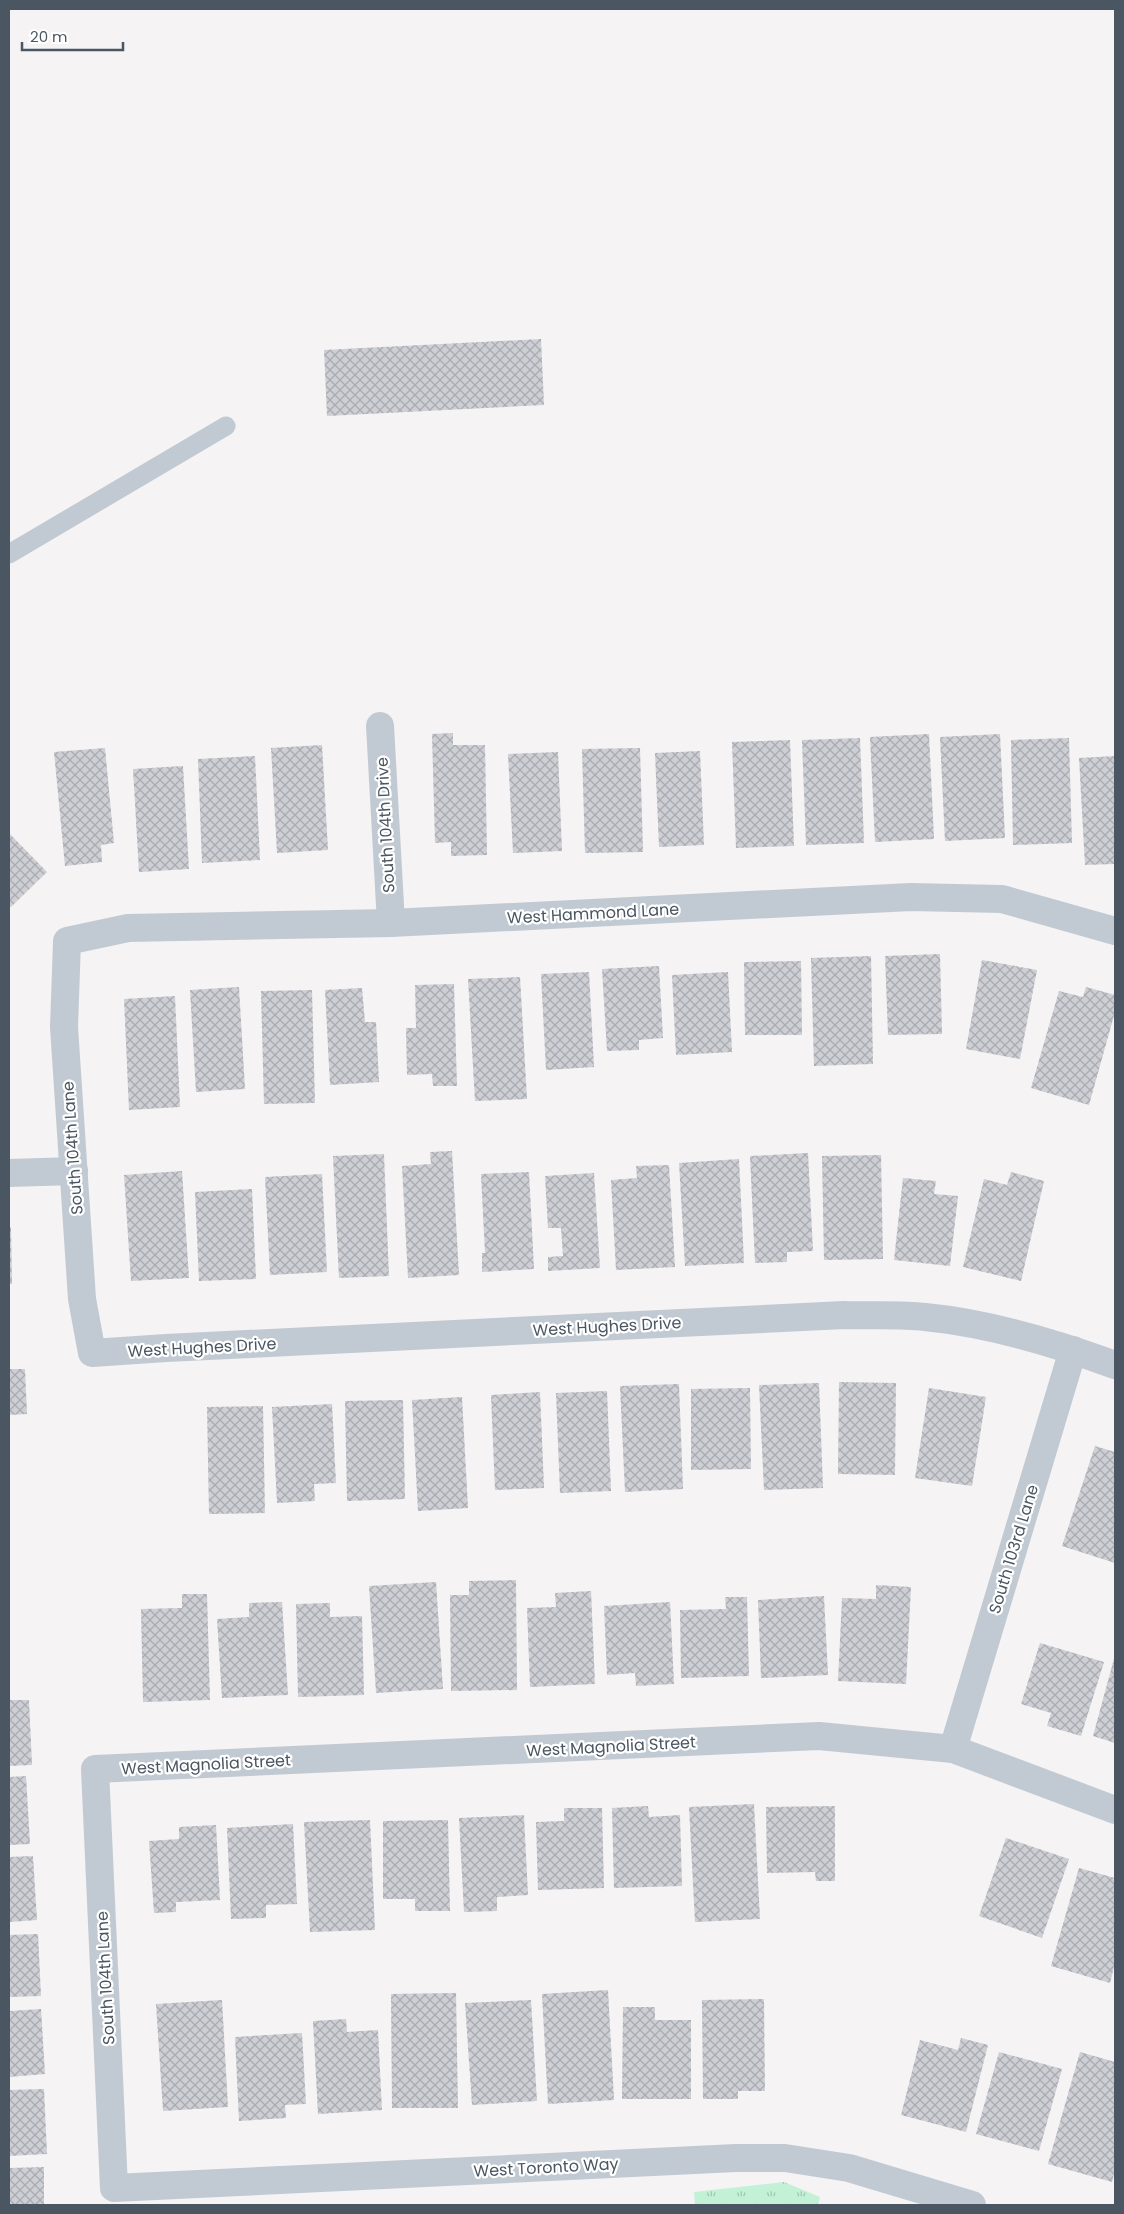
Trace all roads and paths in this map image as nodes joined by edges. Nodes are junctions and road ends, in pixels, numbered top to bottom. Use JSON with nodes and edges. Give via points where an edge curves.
{"nodes":[{"id":1,"x":226,"y":426,"type":"dead end"},
{"id":2,"x":9,"y":554,"type":"edge"},
{"id":3,"x":380,"y":726,"type":"dead end"},
{"id":4,"x":391,"y":923,"type":"junction"},
{"id":5,"x":1115,"y":931,"type":"edge"},
{"id":6,"x":67,"y":942,"type":"joint"},
{"id":7,"x":74,"y":1171,"type":"junction"},
{"id":8,"x":9,"y":1173,"type":"edge"},
{"id":9,"x":1074,"y":1350,"type":"junction"},
{"id":10,"x":92,"y":1354,"type":"joint"},
{"id":11,"x":1115,"y":1365,"type":"edge"},
{"id":12,"x":953,"y":1749,"type":"junction"},
{"id":13,"x":95,"y":1769,"type":"joint"},
{"id":14,"x":1115,"y":1810,"type":"edge"},
{"id":15,"x":114,"y":2188,"type":"joint"},
{"id":16,"x":972,"y":2205,"type":"edge"}],
"edges":[{"from":1,"to":2,"type":"lane"},
{"from":3,"to":4,"type":"street","name":"South 104th Drive"},
{"from":4,"to":5,"type":"street","name":"West Hammond Lane","via":[[911,897],[1002,899]]},
{"from":4,"to":6,"type":"street","name":"West Hammond Lane","via":[[128,928]]},
{"from":6,"to":7,"type":"street","name":"South 104th Lane","via":[[64,1026]]},
{"from":7,"to":8,"type":"street"},
{"from":7,"to":10,"type":"street","name":"South 104th Lane","via":[[82,1299]]},
{"from":9,"to":10,"type":"street","name":"West Hughes Drive","via":[[996,1330],[926,1317],[844,1315]]},
{"from":9,"to":11,"type":"street","name":"West Hughes Drive"},
{"from":9,"to":12,"type":"street","name":"South 103rd Lane"},
{"from":12,"to":13,"type":"street","name":"West Magnolia Street","via":[[819,1736]]},
{"from":12,"to":14,"type":"street","name":"West Magnolia Street"},
{"from":13,"to":15,"type":"street","name":"South 104th Lane"},
{"from":15,"to":16,"type":"street","name":"West Toronto Way","via":[[785,2158],[849,2168]]}]}
